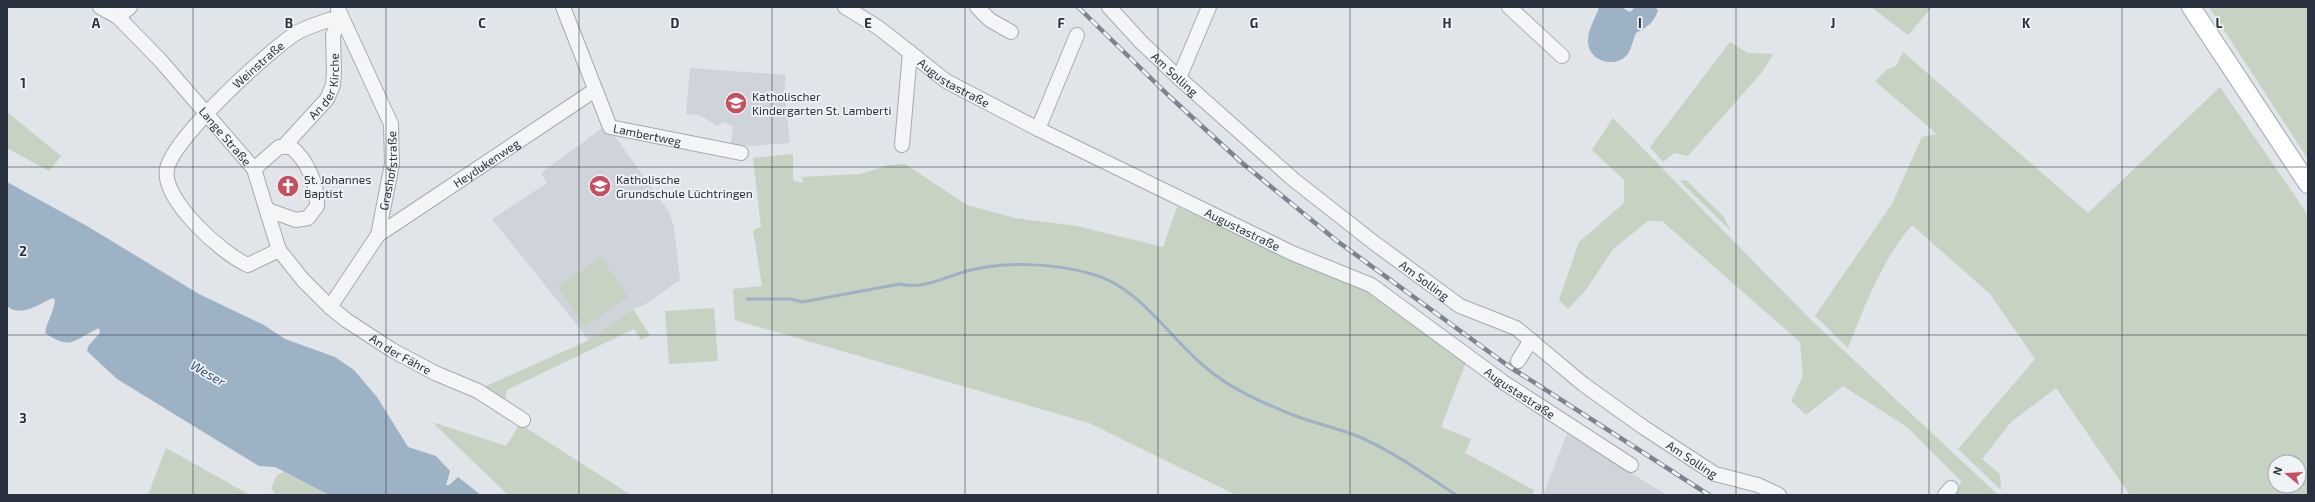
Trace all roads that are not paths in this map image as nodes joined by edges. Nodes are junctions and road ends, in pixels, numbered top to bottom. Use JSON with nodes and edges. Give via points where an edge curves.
{"nodes":[{"id":1,"x":100,"y":7,"type":"edge"},
{"id":2,"x":130,"y":7,"type":"edge"},
{"id":3,"x":563,"y":7,"type":"edge"},
{"id":4,"x":845,"y":7,"type":"edge"},
{"id":5,"x":977,"y":7,"type":"edge"},
{"id":6,"x":1109,"y":7,"type":"edge"},
{"id":7,"x":1209,"y":7,"type":"edge"},
{"id":8,"x":1510,"y":7,"type":"edge"},
{"id":9,"x":2191,"y":7,"type":"edge"},
{"id":10,"x":339,"y":12,"type":"edge"},
{"id":11,"x":118,"y":17,"type":"junction"},
{"id":12,"x":1011,"y":32,"type":"dead end"},
{"id":13,"x":1077,"y":35,"type":"dead end"},
{"id":14,"x":910,"y":52,"type":"junction"},
{"id":15,"x":1562,"y":56,"type":"dead end"},
{"id":16,"x":1179,"y":78,"type":"junction"},
{"id":17,"x":594,"y":90,"type":"junction"},
{"id":18,"x":206,"y":114,"type":"junction"},
{"id":19,"x":1038,"y":129,"type":"junction"},
{"id":20,"x":902,"y":145,"type":"dead end"},
{"id":21,"x":284,"y":146,"type":"junction"},
{"id":22,"x":741,"y":153,"type":"dead end"},
{"id":23,"x":254,"y":169,"type":"junction"},
{"id":24,"x":2308,"y":184,"type":"edge"},
{"id":25,"x":268,"y":210,"type":"junction"},
{"id":26,"x":378,"y":235,"type":"junction"},
{"id":27,"x":279,"y":250,"type":"junction"},
{"id":28,"x":330,"y":307,"type":"junction"},
{"id":29,"x":1531,"y":340,"type":"junction"},
{"id":30,"x":1511,"y":371,"type":"junction"},
{"id":31,"x":523,"y":420,"type":"dead end"},
{"id":32,"x":1631,"y":465,"type":"dead end"},
{"id":33,"x":1779,"y":495,"type":"edge"}],
"edges":[{"from":1,"to":11,"type":"street","name":"Lange Straße"},
{"from":2,"to":11,"type":"street"},
{"from":3,"to":17,"type":"street","name":"Lambertweg"},
{"from":4,"to":14,"type":"street","name":"Augustastraße","via":[[879,28]]},
{"from":5,"to":12,"type":"street","via":[[990,20]]},
{"from":6,"to":16,"type":"street","name":"Am Solling"},
{"from":7,"to":16,"type":"street"},
{"from":8,"to":15,"type":"street"},
{"from":9,"to":24,"type":"main road"},
{"from":10,"to":18,"type":"street","name":"Weinstraße","via":[[299,32],[287,41]]},
{"from":10,"to":21,"type":"street","name":"An der Kirche","via":[[333,35],[333,85],[327,99]]},
{"from":10,"to":26,"type":"street","name":"Grashofstraße","via":[[391,124],[392,164]]},
{"from":11,"to":18,"type":"street","name":"Lange Straße","via":[[160,60]]},
{"from":13,"to":19,"type":"street"},
{"from":14,"to":19,"type":"street","name":"Augustastraße","via":[[946,81]]},
{"from":14,"to":20,"type":"street"},
{"from":16,"to":29,"type":"street","name":"Am Solling","via":[[1294,180],[1373,242],[1460,306],[1516,328]]},
{"from":17,"to":22,"type":"street","name":"Lambertweg","via":[[610,127]]},
{"from":17,"to":26,"type":"street","name":"Heydukenweg"},
{"from":18,"to":23,"type":"street","name":"Lange Straße"},
{"from":18,"to":27,"type":"street","name":"Weinstraße","via":[[169,161],[168,180],[177,203],[201,231],[239,261],[248,265]]},
{"from":19,"to":30,"type":"street","name":"Augustastraße","via":[[1292,253],[1371,285]]},
{"from":21,"to":23,"type":"street","name":"An der Kirche","via":[[279,147]]},
{"from":21,"to":25,"type":"street","via":[[291,147],[302,158],[314,185],[317,206],[312,214],[303,220]]},
{"from":23,"to":25,"type":"street","name":"Lange Straße"},
{"from":25,"to":27,"type":"street","name":"Lange Straße"},
{"from":26,"to":28,"type":"street","name":"Grashofstraße"},
{"from":27,"to":28,"type":"street","name":"Lange Straße","via":[[303,280]]},
{"from":28,"to":31,"type":"street","name":"An der Fähre","via":[[392,350],[435,373],[478,391]]},
{"from":29,"to":30,"type":"street"},
{"from":29,"to":33,"type":"street","name":"Am Solling","via":[[1583,384],[1715,474],[1758,485]]},
{"from":30,"to":32,"type":"street","name":"Augustastraße"}]}
